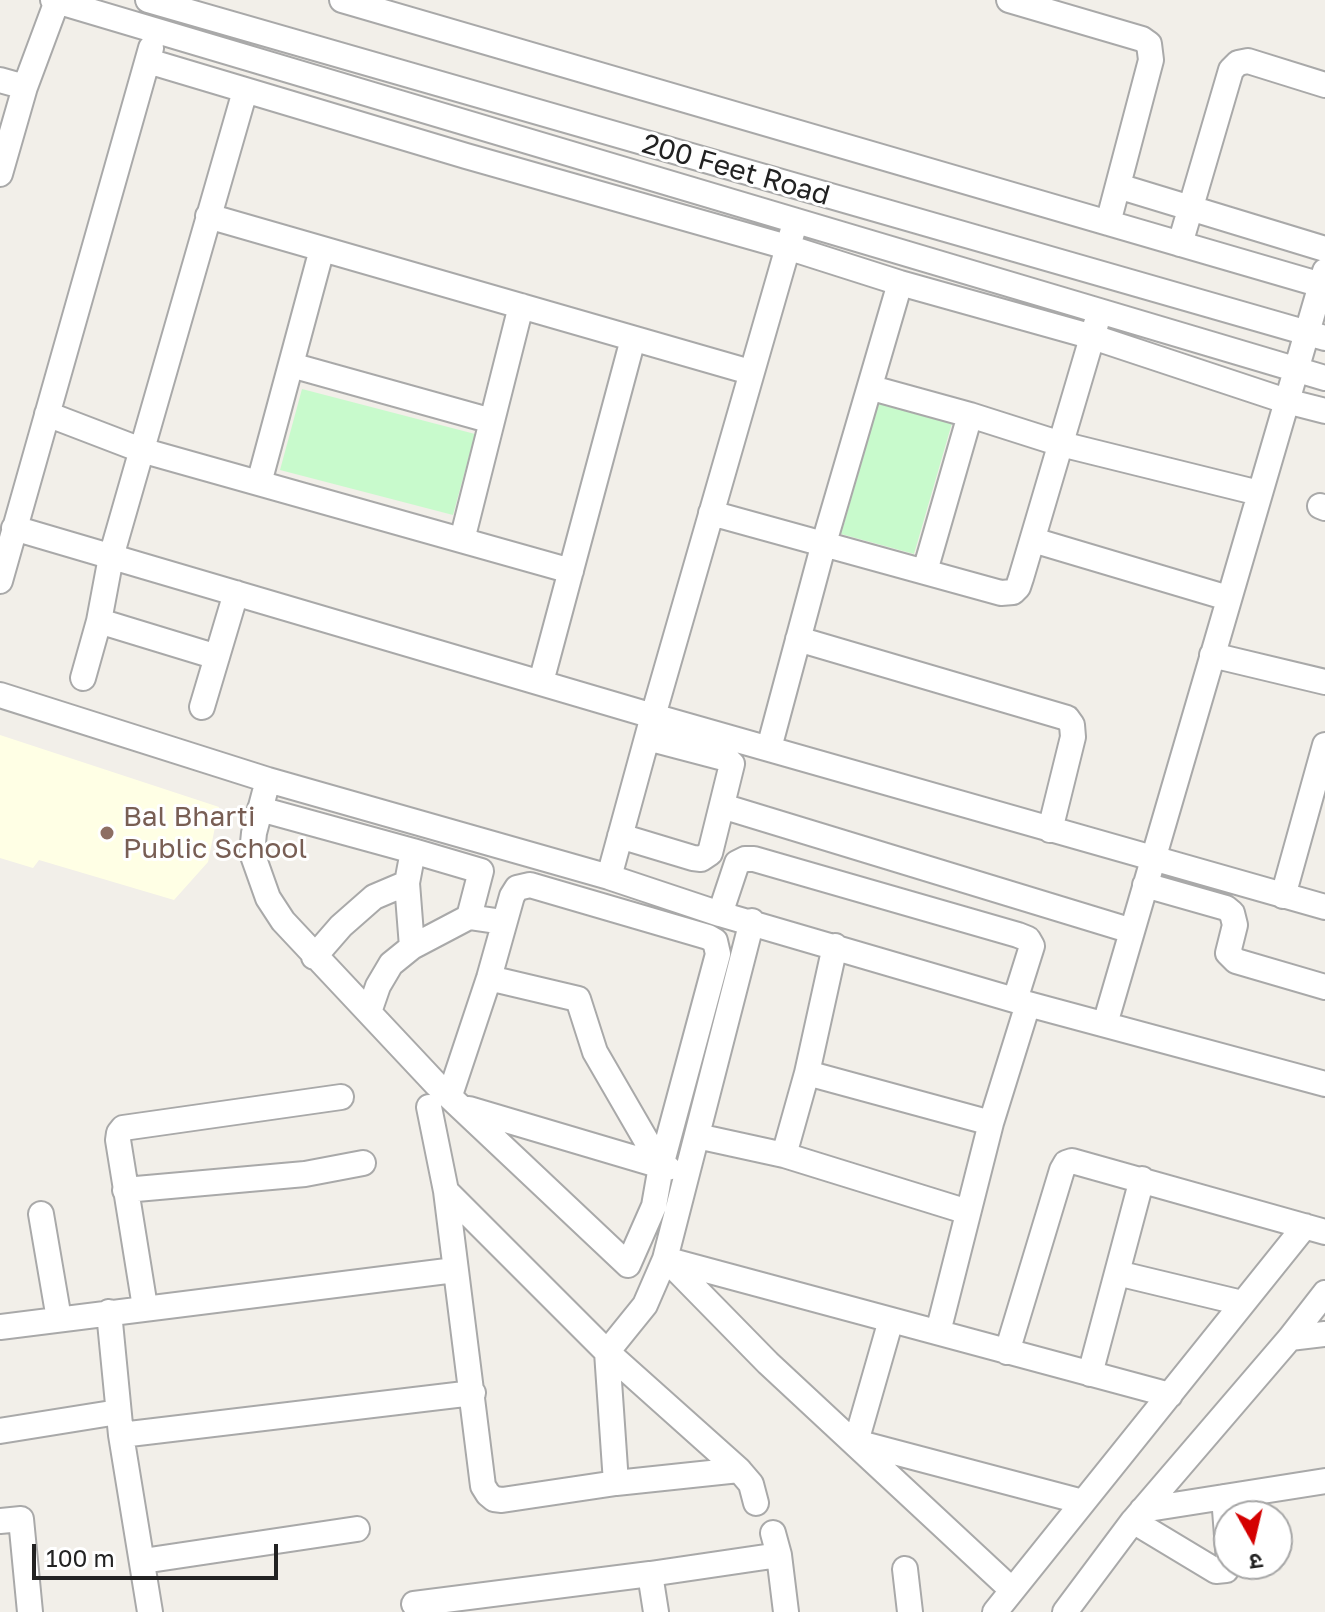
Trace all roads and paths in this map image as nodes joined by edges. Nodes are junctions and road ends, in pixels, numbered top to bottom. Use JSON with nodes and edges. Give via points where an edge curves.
{"nodes":[{"id":1,"x":55,"y":0,"type":"edge"},
{"id":2,"x":342,"y":0,"type":"edge"},
{"id":3,"x":1009,"y":0,"type":"edge"},
{"id":4,"x":158,"y":2,"type":"edge"},
{"id":5,"x":156,"y":31,"type":"junction"},
{"id":6,"x":148,"y":61,"type":"junction"},
{"id":7,"x":0,"y":80,"type":"edge"},
{"id":8,"x":1325,"y":85,"type":"edge"},
{"id":9,"x":25,"y":87,"type":"junction"},
{"id":10,"x":245,"y":91,"type":"junction"},
{"id":11,"x":0,"y":174,"type":"edge"},
{"id":12,"x":1118,"y":186,"type":"junction"},
{"id":13,"x":1190,"y":208,"type":"junction"},
{"id":14,"x":208,"y":216,"type":"junction"},
{"id":15,"x":796,"y":219,"type":"junction"},
{"id":16,"x":1108,"y":223,"type":"junction"},
{"id":17,"x":1180,"y":244,"type":"junction"},
{"id":18,"x":787,"y":247,"type":"junction"},
{"id":19,"x":322,"y":249,"type":"junction"},
{"id":20,"x":1325,"y":249,"type":"edge"},
{"id":21,"x":1324,"y":280,"type":"edge"},
{"id":22,"x":900,"y":283,"type":"junction"},
{"id":23,"x":521,"y":306,"type":"junction"},
{"id":24,"x":1101,"y":309,"type":"junction"},
{"id":25,"x":1315,"y":336,"type":"edge"},
{"id":26,"x":1093,"y":337,"type":"junction"},
{"id":27,"x":633,"y":339,"type":"junction"},
{"id":28,"x":291,"y":365,"type":"junction"},
{"id":29,"x":1294,"y":369,"type":"junction"},
{"id":30,"x":750,"y":372,"type":"junction"},
{"id":31,"x":1325,"y":378,"type":"edge"},
{"id":32,"x":872,"y":388,"type":"junction"},
{"id":33,"x":1286,"y":401,"type":"junction"},
{"id":34,"x":1325,"y":411,"type":"edge"},
{"id":35,"x":47,"y":414,"type":"junction"},
{"id":36,"x":970,"y":415,"type":"junction"},
{"id":37,"x":492,"y":421,"type":"junction"},
{"id":38,"x":1061,"y":444,"type":"junction"},
{"id":39,"x":141,"y":450,"type":"junction"},
{"id":40,"x":259,"y":483,"type":"junction"},
{"id":41,"x":1259,"y":493,"type":"junction"},
{"id":42,"x":711,"y":513,"type":"junction"},
{"id":43,"x":14,"y":528,"type":"junction"},
{"id":44,"x":462,"y":540,"type":"junction"},
{"id":45,"x":1033,"y":540,"type":"junction"},
{"id":46,"x":824,"y":543,"type":"junction"},
{"id":47,"x":111,"y":557,"type":"junction"},
{"id":48,"x":571,"y":571,"type":"junction"},
{"id":49,"x":925,"y":571,"type":"junction"},
{"id":50,"x":0,"y":581,"type":"edge"},
{"id":51,"x":236,"y":593,"type":"junction"},
{"id":52,"x":1228,"y":598,"type":"junction"},
{"id":53,"x":99,"y":621,"type":"junction"},
{"id":54,"x":798,"y":639,"type":"junction"},
{"id":55,"x":1212,"y":655,"type":"junction"},
{"id":56,"x":217,"y":657,"type":"junction"},
{"id":57,"x":83,"y":678,"type":"dead end"},
{"id":58,"x":541,"y":682,"type":"junction"},
{"id":59,"x":1325,"y":682,"type":"edge"},
{"id":60,"x":0,"y":695,"type":"edge"},
{"id":61,"x":202,"y":707,"type":"dead end"},
{"id":62,"x":650,"y":727,"type":"junction"},
{"id":63,"x":1325,"y":745,"type":"edge"},
{"id":64,"x":769,"y":748,"type":"junction"},
{"id":65,"x":268,"y":780,"type":"junction"},
{"id":66,"x":722,"y":806,"type":"junction"},
{"id":67,"x":260,"y":809,"type":"junction"},
{"id":68,"x":1315,"y":822,"type":"edge"},
{"id":69,"x":1050,"y":830,"type":"junction"},
{"id":70,"x":620,"y":836,"type":"junction"},
{"id":71,"x":413,"y":851,"type":"junction"},
{"id":72,"x":1152,"y":860,"type":"junction"},
{"id":73,"x":481,"y":871,"type":"junction"},
{"id":74,"x":609,"y":877,"type":"junction"},
{"id":75,"x":407,"y":883,"type":"junction"},
{"id":76,"x":523,"y":885,"type":"junction"},
{"id":77,"x":1145,"y":885,"type":"junction"},
{"id":78,"x":1283,"y":896,"type":"junction"},
{"id":79,"x":1325,"y":907,"type":"edge"},
{"id":80,"x":720,"y":914,"type":"junction"},
{"id":81,"x":469,"y":917,"type":"junction"},
{"id":82,"x":752,"y":921,"type":"junction"},
{"id":83,"x":503,"y":922,"type":"junction"},
{"id":84,"x":1132,"y":931,"type":"junction"},
{"id":85,"x":835,"y":946,"type":"junction"},
{"id":86,"x":412,"y":947,"type":"junction"},
{"id":87,"x":314,"y":957,"type":"junction"},
{"id":88,"x":489,"y":978,"type":"junction"},
{"id":89,"x":1325,"y":987,"type":"edge"},
{"id":90,"x":1021,"y":1002,"type":"junction"},
{"id":91,"x":369,"y":1012,"type":"junction"},
{"id":92,"x":1105,"y":1024,"type":"junction"},
{"id":93,"x":807,"y":1073,"type":"junction"},
{"id":94,"x":1325,"y":1084,"type":"edge"},
{"id":95,"x":341,"y":1097,"type":"dead end"},
{"id":96,"x":447,"y":1103,"type":"junction"},
{"id":97,"x":991,"y":1123,"type":"junction"},
{"id":98,"x":697,"y":1136,"type":"junction"},
{"id":99,"x":784,"y":1155,"type":"junction"},
{"id":100,"x":363,"y":1163,"type":"dead end"},
{"id":101,"x":661,"y":1166,"type":"junction"},
{"id":102,"x":687,"y":1175,"type":"junction"},
{"id":103,"x":1142,"y":1179,"type":"junction"},
{"id":104,"x":125,"y":1190,"type":"junction"},
{"id":105,"x":446,"y":1191,"type":"junction"},
{"id":106,"x":968,"y":1212,"type":"junction"},
{"id":107,"x":41,"y":1214,"type":"dead end"},
{"id":108,"x":1315,"y":1229,"type":"edge"},
{"id":109,"x":665,"y":1259,"type":"junction"},
{"id":110,"x":455,"y":1270,"type":"junction"},
{"id":111,"x":1117,"y":1273,"type":"junction"},
{"id":112,"x":1325,"y":1293,"type":"edge"},
{"id":113,"x":1242,"y":1303,"type":"junction"},
{"id":114,"x":145,"y":1307,"type":"junction"},
{"id":115,"x":109,"y":1312,"type":"junction"},
{"id":116,"x":59,"y":1319,"type":"junction"},
{"id":117,"x":891,"y":1320,"type":"junction"},
{"id":118,"x":0,"y":1327,"type":"edge"},
{"id":119,"x":938,"y":1332,"type":"junction"},
{"id":120,"x":1325,"y":1334,"type":"edge"},
{"id":121,"x":1290,"y":1338,"type":"junction"},
{"id":122,"x":607,"y":1352,"type":"junction"},
{"id":123,"x":1007,"y":1352,"type":"junction"},
{"id":124,"x":1090,"y":1374,"type":"junction"},
{"id":125,"x":473,"y":1393,"type":"junction"},
{"id":126,"x":1170,"y":1395,"type":"junction"},
{"id":127,"x":120,"y":1424,"type":"junction"},
{"id":128,"x":0,"y":1431,"type":"edge"},
{"id":129,"x":856,"y":1442,"type":"junction"},
{"id":130,"x":739,"y":1470,"type":"junction"},
{"id":131,"x":1325,"y":1481,"type":"edge"},
{"id":132,"x":616,"y":1483,"type":"junction"},
{"id":133,"x":1224,"y":1497,"type":"junction"},
{"id":134,"x":1224,"y":1500,"type":"edge"},
{"id":135,"x":1083,"y":1502,"type":"junction"},
{"id":136,"x":756,"y":1503,"type":"dead end"},
{"id":137,"x":1137,"y":1516,"type":"junction"},
{"id":138,"x":0,"y":1521,"type":"edge"},
{"id":139,"x":357,"y":1529,"type":"dead end"},
{"id":140,"x":143,"y":1561,"type":"junction"},
{"id":141,"x":905,"y":1569,"type":"dead end"},
{"id":142,"x":1213,"y":1569,"type":"edge"},
{"id":143,"x":650,"y":1574,"type":"junction"},
{"id":144,"x":1012,"y":1590,"type":"junction"},
{"id":145,"x":531,"y":1601,"type":"edge"},
{"id":146,"x":414,"y":1604,"type":"dead end"},
{"id":147,"x":1076,"y":1608,"type":"edge"},
{"id":148,"x":30,"y":1612,"type":"edge"},
{"id":149,"x":150,"y":1612,"type":"edge"},
{"id":150,"x":656,"y":1612,"type":"edge"},
{"id":151,"x":786,"y":1612,"type":"edge"},
{"id":152,"x":910,"y":1612,"type":"edge"},
{"id":153,"x":995,"y":1612,"type":"edge"}],
"edges":[{"from":1,"to":5,"type":"street"},
{"from":1,"to":9,"type":"street"},
{"from":2,"to":16,"type":"street"},
{"from":3,"to":12,"type":"street","via":[[1149,44],[1151,60]]},
{"from":4,"to":5,"type":"street"},
{"from":4,"to":25,"type":"street","name":"200 Feet Road"},
{"from":5,"to":6,"type":"street"},
{"from":5,"to":15,"type":"street"},
{"from":6,"to":10,"type":"street"},
{"from":6,"to":35,"type":"street"},
{"from":7,"to":9,"type":"street"},
{"from":8,"to":13,"type":"street","via":[[1248,61],[1238,63],[1231,70]]},
{"from":9,"to":11,"type":"street"},
{"from":10,"to":14,"type":"street"},
{"from":10,"to":18,"type":"street"},
{"from":12,"to":13,"type":"street"},
{"from":12,"to":16,"type":"street"},
{"from":13,"to":17,"type":"street"},
{"from":13,"to":20,"type":"street"},
{"from":14,"to":19,"type":"street"},
{"from":14,"to":39,"type":"street"},
{"from":15,"to":18,"type":"street"},
{"from":15,"to":24,"type":"street"},
{"from":16,"to":17,"type":"street"},
{"from":17,"to":21,"type":"street"},
{"from":18,"to":22,"type":"street"},
{"from":18,"to":30,"type":"street"},
{"from":19,"to":23,"type":"street"},
{"from":19,"to":28,"type":"street"},
{"from":21,"to":25,"type":"street"},
{"from":22,"to":26,"type":"street"},
{"from":22,"to":32,"type":"street"},
{"from":23,"to":27,"type":"street"},
{"from":23,"to":37,"type":"street"},
{"from":24,"to":26,"type":"street"},
{"from":24,"to":29,"type":"street"},
{"from":25,"to":29,"type":"street"},
{"from":26,"to":33,"type":"street"},
{"from":26,"to":38,"type":"street"},
{"from":27,"to":30,"type":"street"},
{"from":27,"to":48,"type":"street"},
{"from":28,"to":37,"type":"street"},
{"from":28,"to":40,"type":"street"},
{"from":29,"to":31,"type":"street"},
{"from":29,"to":33,"type":"street"},
{"from":30,"to":42,"type":"street"},
{"from":32,"to":36,"type":"street"},
{"from":32,"to":46,"type":"street"},
{"from":33,"to":34,"type":"street"},
{"from":33,"to":41,"type":"street"},
{"from":35,"to":39,"type":"street"},
{"from":35,"to":43,"type":"street"},
{"from":36,"to":38,"type":"street"},
{"from":36,"to":49,"type":"street"},
{"from":37,"to":44,"type":"street"},
{"from":38,"to":41,"type":"street"},
{"from":38,"to":45,"type":"street"},
{"from":39,"to":40,"type":"street"},
{"from":39,"to":47,"type":"street"},
{"from":40,"to":44,"type":"street"},
{"from":41,"to":52,"type":"street"},
{"from":42,"to":46,"type":"street"},
{"from":42,"to":62,"type":"street"},
{"from":43,"to":47,"type":"street"},
{"from":43,"to":50,"type":"street"},
{"from":44,"to":48,"type":"street"},
{"from":45,"to":49,"type":"street","via":[[1013,592]]},
{"from":45,"to":52,"type":"street"},
{"from":46,"to":49,"type":"street"},
{"from":46,"to":54,"type":"street"},
{"from":47,"to":51,"type":"street"},
{"from":47,"to":53,"type":"street"},
{"from":48,"to":58,"type":"street"},
{"from":51,"to":56,"type":"street"},
{"from":51,"to":58,"type":"street"},
{"from":52,"to":55,"type":"street"},
{"from":53,"to":56,"type":"street"},
{"from":53,"to":57,"type":"street"},
{"from":54,"to":64,"type":"street"},
{"from":54,"to":69,"type":"street","via":[[1067,718],[1073,737]]},
{"from":55,"to":59,"type":"street"},
{"from":55,"to":72,"type":"street"},
{"from":56,"to":61,"type":"street"},
{"from":58,"to":62,"type":"street"},
{"from":60,"to":65,"type":"street"},
{"from":62,"to":64,"type":"street"},
{"from":62,"to":66,"type":"street","via":[[727,759],[733,768]]},
{"from":62,"to":70,"type":"street"},
{"from":63,"to":68,"type":"street"},
{"from":64,"to":69,"type":"street"},
{"from":65,"to":67,"type":"street"},
{"from":65,"to":74,"type":"street"},
{"from":66,"to":70,"type":"street","via":[[710,853],[701,859]]},
{"from":66,"to":84,"type":"street"},
{"from":67,"to":71,"type":"street"},
{"from":67,"to":87,"type":"street","via":[[252,853],[258,874],[283,921]]},
{"from":68,"to":78,"type":"street"},
{"from":69,"to":72,"type":"street"},
{"from":70,"to":74,"type":"street"},
{"from":71,"to":73,"type":"street"},
{"from":71,"to":75,"type":"street"},
{"from":72,"to":77,"type":"street"},
{"from":72,"to":78,"type":"street"},
{"from":73,"to":76,"type":"street"},
{"from":73,"to":81,"type":"street"},
{"from":74,"to":80,"type":"street"},
{"from":75,"to":86,"type":"street"},
{"from":75,"to":87,"type":"street","via":[[374,897]]},
{"from":76,"to":83,"type":"street","via":[[512,896]]},
{"from":76,"to":101,"type":"street","via":[[715,941],[718,954]]},
{"from":77,"to":84,"type":"street"},
{"from":77,"to":89,"type":"street","via":[[1232,913],[1235,925],[1228,953],[1236,961]]},
{"from":78,"to":79,"type":"street"},
{"from":80,"to":82,"type":"street"},
{"from":80,"to":90,"type":"street","via":[[737,863],[754,859],[1018,935],[1032,946]]},
{"from":81,"to":83,"type":"street"},
{"from":81,"to":86,"type":"street"},
{"from":82,"to":85,"type":"street"},
{"from":82,"to":98,"type":"street"},
{"from":83,"to":88,"type":"street"},
{"from":84,"to":92,"type":"street"},
{"from":85,"to":90,"type":"street"},
{"from":85,"to":93,"type":"street"},
{"from":86,"to":91,"type":"street","via":[[391,964]]},
{"from":87,"to":91,"type":"street"},
{"from":88,"to":96,"type":"street"},
{"from":88,"to":101,"type":"street","via":[[578,999],[591,1044]]},
{"from":90,"to":92,"type":"street"},
{"from":90,"to":97,"type":"street"},
{"from":91,"to":96,"type":"street"},
{"from":92,"to":94,"type":"street"},
{"from":93,"to":97,"type":"street"},
{"from":93,"to":99,"type":"street"},
{"from":95,"to":104,"type":"street","via":[[123,1128],[118,1140]]},
{"from":96,"to":101,"type":"street"},
{"from":96,"to":101,"type":"street","via":[[628,1265],[654,1206]]},
{"from":96,"to":105,"type":"street"},
{"from":97,"to":106,"type":"street"},
{"from":98,"to":99,"type":"street"},
{"from":98,"to":102,"type":"street"},
{"from":99,"to":106,"type":"street"},
{"from":100,"to":104,"type":"street","via":[[305,1174]]},
{"from":101,"to":102,"type":"street"},
{"from":102,"to":109,"type":"street"},
{"from":103,"to":108,"type":"street"},
{"from":103,"to":111,"type":"street"},
{"from":103,"to":123,"type":"street","via":[[1080,1161],[1066,1163]]},
{"from":104,"to":114,"type":"street"},
{"from":105,"to":110,"type":"street"},
{"from":105,"to":122,"type":"street"},
{"from":106,"to":119,"type":"street"},
{"from":107,"to":116,"type":"street"},
{"from":108,"to":113,"type":"street"},
{"from":109,"to":117,"type":"street"},
{"from":109,"to":122,"type":"street","via":[[645,1305]]},
{"from":109,"to":129,"type":"street"},
{"from":110,"to":114,"type":"street"},
{"from":110,"to":125,"type":"street"},
{"from":111,"to":113,"type":"street"},
{"from":111,"to":124,"type":"street"},
{"from":112,"to":121,"type":"street"},
{"from":113,"to":126,"type":"street"},
{"from":114,"to":115,"type":"street"},
{"from":115,"to":116,"type":"street"},
{"from":115,"to":127,"type":"street"},
{"from":116,"to":118,"type":"street"},
{"from":117,"to":119,"type":"street"},
{"from":117,"to":129,"type":"street"},
{"from":119,"to":123,"type":"street"},
{"from":120,"to":121,"type":"street"},
{"from":121,"to":137,"type":"street"},
{"from":122,"to":130,"type":"street"},
{"from":122,"to":132,"type":"street"},
{"from":123,"to":124,"type":"street"},
{"from":124,"to":126,"type":"street"},
{"from":125,"to":127,"type":"street"},
{"from":125,"to":132,"type":"street","via":[[483,1486],[494,1499]]},
{"from":126,"to":135,"type":"street"},
{"from":127,"to":128,"type":"street"},
{"from":127,"to":140,"type":"street"},
{"from":129,"to":135,"type":"street"},
{"from":129,"to":144,"type":"street"},
{"from":130,"to":132,"type":"street"},
{"from":130,"to":136,"type":"street","via":[[751,1484]]},
{"from":131,"to":133,"type":"street"},
{"from":133,"to":134,"type":"street"},
{"from":133,"to":137,"type":"street"},
{"from":135,"to":144,"type":"street"},
{"from":137,"to":142,"type":"street"},
{"from":137,"to":147,"type":"street"},
{"from":138,"to":148,"type":"street","via":[[21,1519]]},
{"from":139,"to":140,"type":"street"},
{"from":140,"to":149,"type":"street"},
{"from":141,"to":152,"type":"street"},
{"from":143,"to":145,"type":"street"},
{"from":143,"to":150,"type":"street"},
{"from":143,"to":151,"type":"street","via":[[776,1544]]},
{"from":144,"to":153,"type":"street"},
{"from":145,"to":146,"type":"street"}]}
